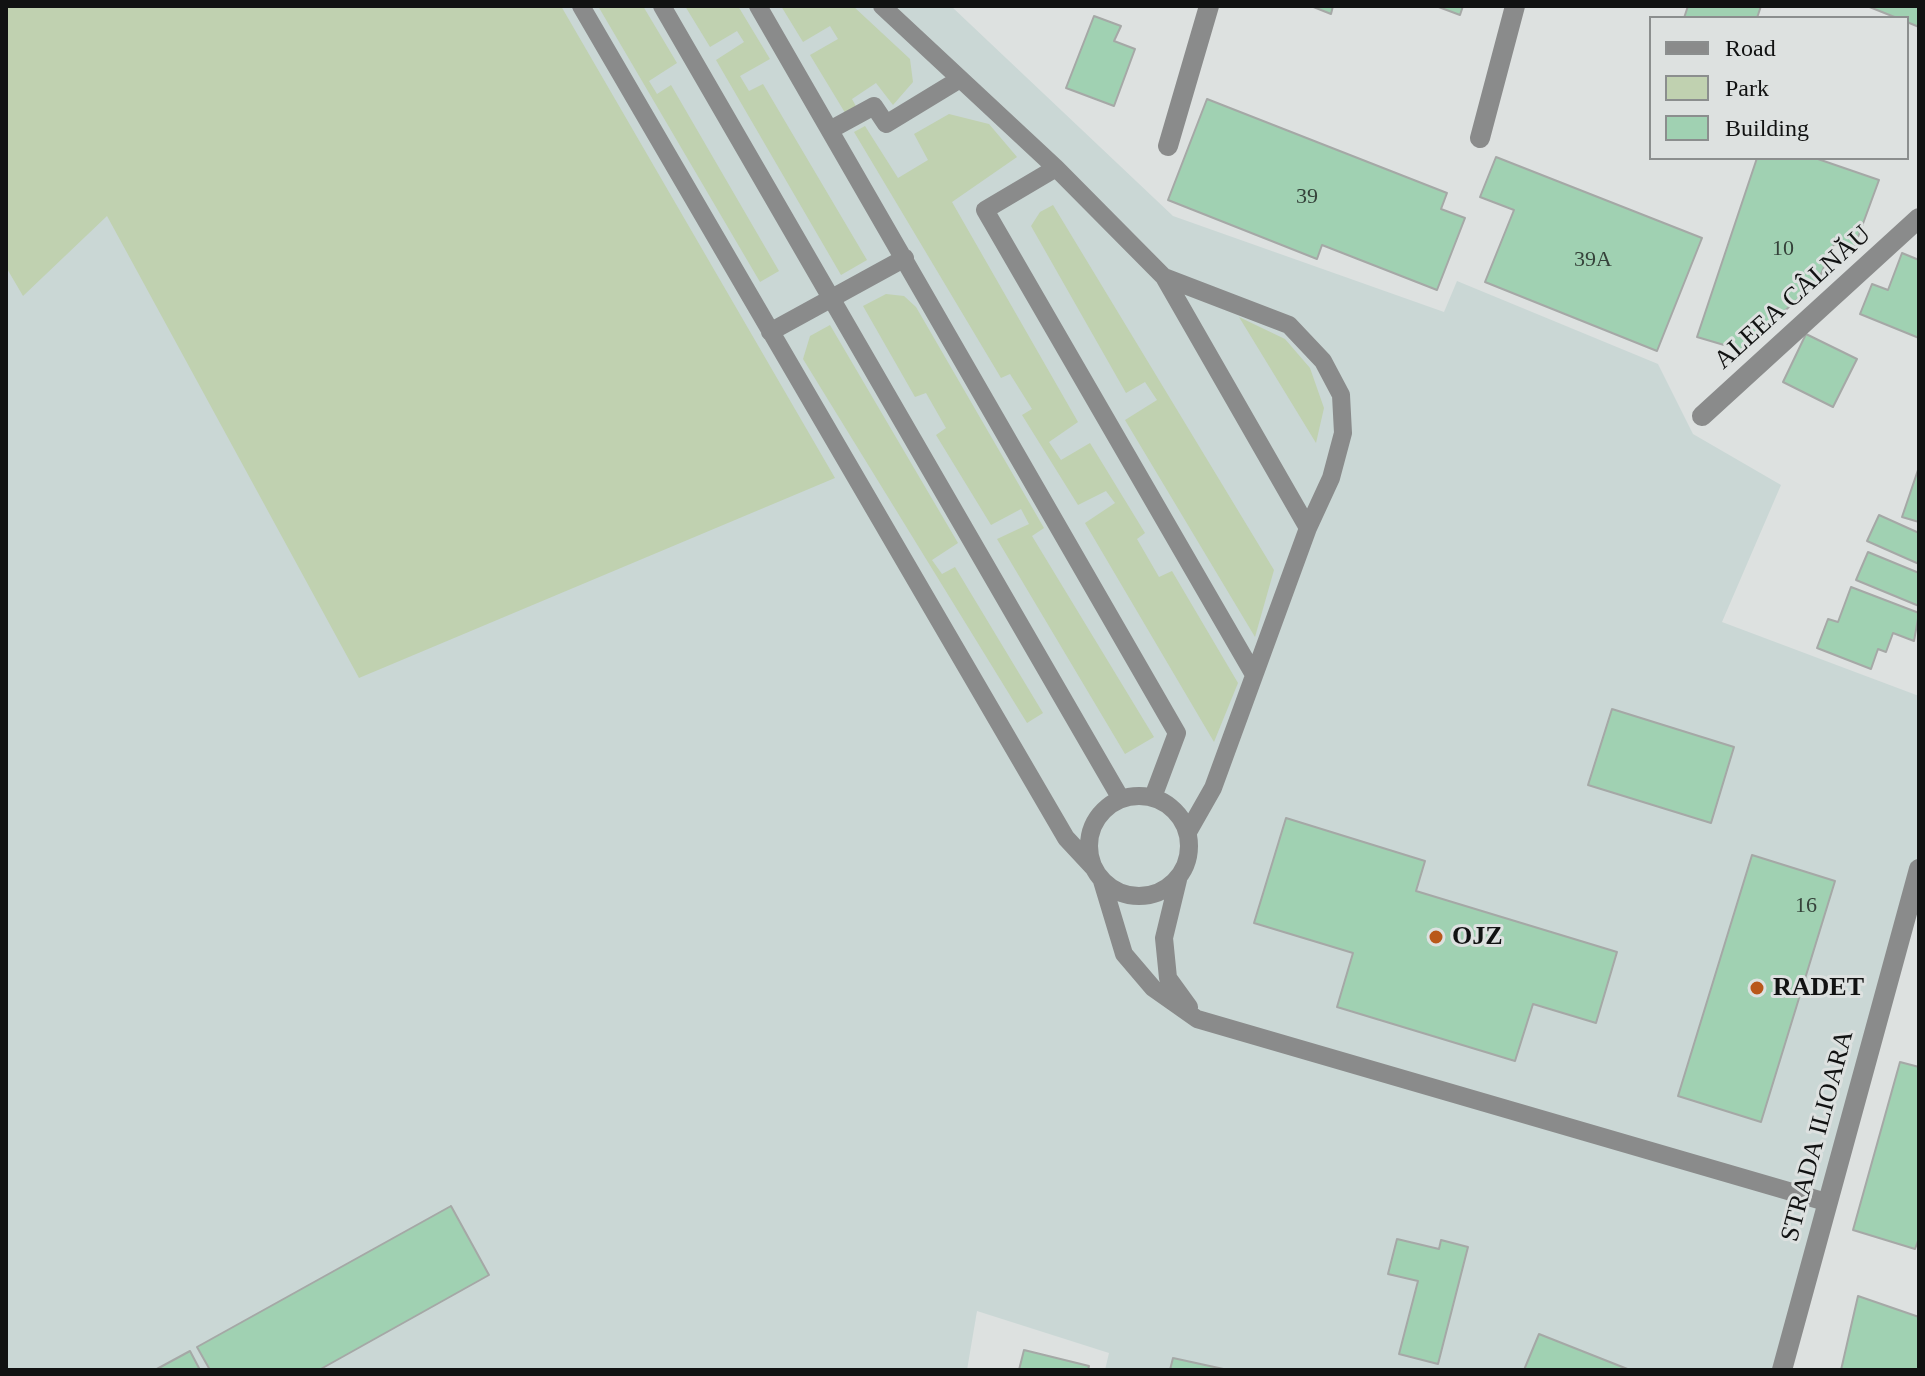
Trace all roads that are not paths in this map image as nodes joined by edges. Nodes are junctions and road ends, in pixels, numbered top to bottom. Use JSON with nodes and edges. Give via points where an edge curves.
{"nodes":[{"id":1,"x":581,"y":6,"type":"edge"},
{"id":2,"x":662,"y":6,"type":"edge"},
{"id":3,"x":758,"y":6,"type":"edge"},
{"id":4,"x":882,"y":6,"type":"edge"},
{"id":5,"x":1209,"y":6,"type":"edge"},
{"id":6,"x":1515,"y":6,"type":"edge"},
{"id":7,"x":960,"y":79,"type":"junction"},
{"id":8,"x":830,"y":130,"type":"junction"},
{"id":9,"x":1480,"y":138,"type":"dead end"},
{"id":10,"x":1168,"y":146,"type":"dead end"},
{"id":11,"x":1056,"y":168,"type":"junction"},
{"id":12,"x":1919,"y":218,"type":"edge"},
{"id":13,"x":905,"y":258,"type":"junction"},
{"id":14,"x":1164,"y":277,"type":"junction"},
{"id":15,"x":831,"y":298,"type":"junction"},
{"id":16,"x":770,"y":332,"type":"junction"},
{"id":17,"x":1702,"y":416,"type":"dead end"},
{"id":18,"x":1308,"y":528,"type":"junction"},
{"id":19,"x":1253,"y":673,"type":"junction"},
{"id":20,"x":1153,"y":797,"type":"junction"},
{"id":21,"x":1121,"y":799,"type":"junction"},
{"id":22,"x":1188,"y":832,"type":"junction"},
{"id":23,"x":1919,"y":869,"type":"edge"},
{"id":24,"x":1097,"y":874,"type":"junction"},
{"id":25,"x":1178,"y":880,"type":"junction"},
{"id":26,"x":1197,"y":1019,"type":"junction"},
{"id":27,"x":1826,"y":1202,"type":"junction"},
{"id":28,"x":1782,"y":1370,"type":"edge"}],
"edges":[{"from":1,"to":16,"type":"lane"},
{"from":2,"to":15,"type":"lane"},
{"from":3,"to":8,"type":"lane"},
{"from":4,"to":7,"type":"lane"},
{"from":5,"to":10,"type":"street"},
{"from":6,"to":9,"type":"street"},
{"from":7,"to":8,"type":"lane","via":[[886,124],[874,106]]},
{"from":7,"to":11,"type":"lane"},
{"from":8,"to":13,"type":"lane"},
{"from":11,"to":14,"type":"lane"},
{"from":11,"to":19,"type":"lane","via":[[985,210]]},
{"from":12,"to":17,"type":"street","name":"ALEEA CÂLNĂU"},
{"from":13,"to":15,"type":"lane"},
{"from":13,"to":20,"type":"lane","via":[[1177,733]]},
{"from":14,"to":18,"type":"lane"},
{"from":14,"to":18,"type":"lane","via":[[1289,325],[1323,361],[1341,395],[1343,433],[1331,478]]},
{"from":15,"to":16,"type":"lane"},
{"from":15,"to":21,"type":"lane"},
{"from":16,"to":24,"type":"lane","via":[[1066,838]]},
{"from":18,"to":19,"type":"lane"},
{"from":19,"to":22,"type":"lane","via":[[1213,788]]},
{"from":20,"to":21,"type":"lane"},
{"from":20,"to":22,"type":"lane","via":[[1181,816]]},
{"from":21,"to":24,"type":"lane","via":[[1107,807],[1090,834]]},
{"from":22,"to":25,"type":"lane","via":[[1190,848]]},
{"from":23,"to":27,"type":"street","name":"STRADA ILIOARA"},
{"from":24,"to":25,"type":"lane","via":[[1116,891],[1140,897]]},
{"from":24,"to":26,"type":"lane","via":[[1124,954],[1153,988]]},
{"from":25,"to":26,"type":"lane","via":[[1164,938],[1168,978]]},
{"from":26,"to":27,"type":"lane"},
{"from":27,"to":28,"type":"street","name":"STRADA ILIOARA"}]}
